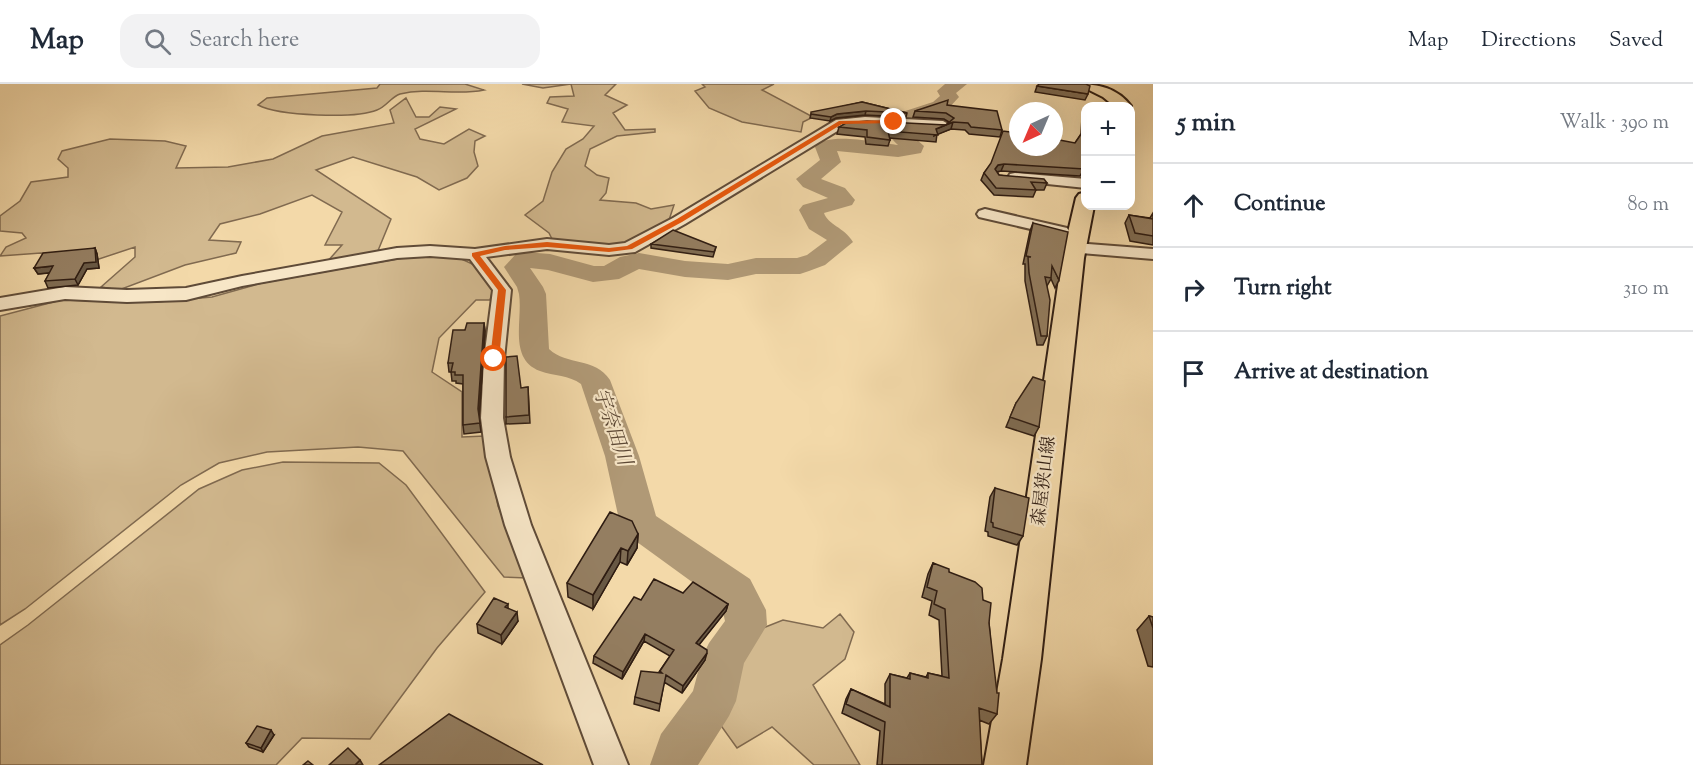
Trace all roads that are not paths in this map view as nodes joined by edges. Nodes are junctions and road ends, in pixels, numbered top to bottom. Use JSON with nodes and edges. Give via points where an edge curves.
{"nodes":[{"id":1,"x":1085,"y":84,"type":"edge"},
{"id":2,"x":1119,"y":102,"type":"edge"},
{"id":3,"x":944,"y":125,"type":"edge"},
{"id":4,"x":1001,"y":177,"type":"edge"},
{"id":5,"x":1081,"y":184,"type":"edge"},
{"id":6,"x":1083,"y":210,"type":"edge"},
{"id":7,"x":985,"y":214,"type":"dead end"},
{"id":8,"x":1076,"y":241,"type":"junction"},
{"id":9,"x":475,"y":254,"type":"junction"},
{"id":10,"x":1153,"y":254,"type":"edge"},
{"id":11,"x":0,"y":304,"type":"edge"},
{"id":12,"x":610,"y":765,"type":"edge"},
{"id":13,"x":1005,"y":765,"type":"edge"}],
"edges":[{"from":1,"to":2,"type":"main road"},
{"from":3,"to":9,"type":"street","via":[[841,123],[629,248],[547,244]]},
{"from":4,"to":5,"type":"street"},
{"from":6,"to":8,"type":"main road","name":"森屋狭山線"},
{"from":7,"to":8,"type":"street"},
{"from":8,"to":10,"type":"street"},
{"from":8,"to":13,"type":"main road","name":"森屋狭山線","via":[[1023,659]]},
{"from":9,"to":11,"type":"street","via":[[397,254],[186,294],[65,293]]},
{"from":9,"to":12,"type":"street","via":[[502,290],[494,359],[498,457],[518,525]]}]}
